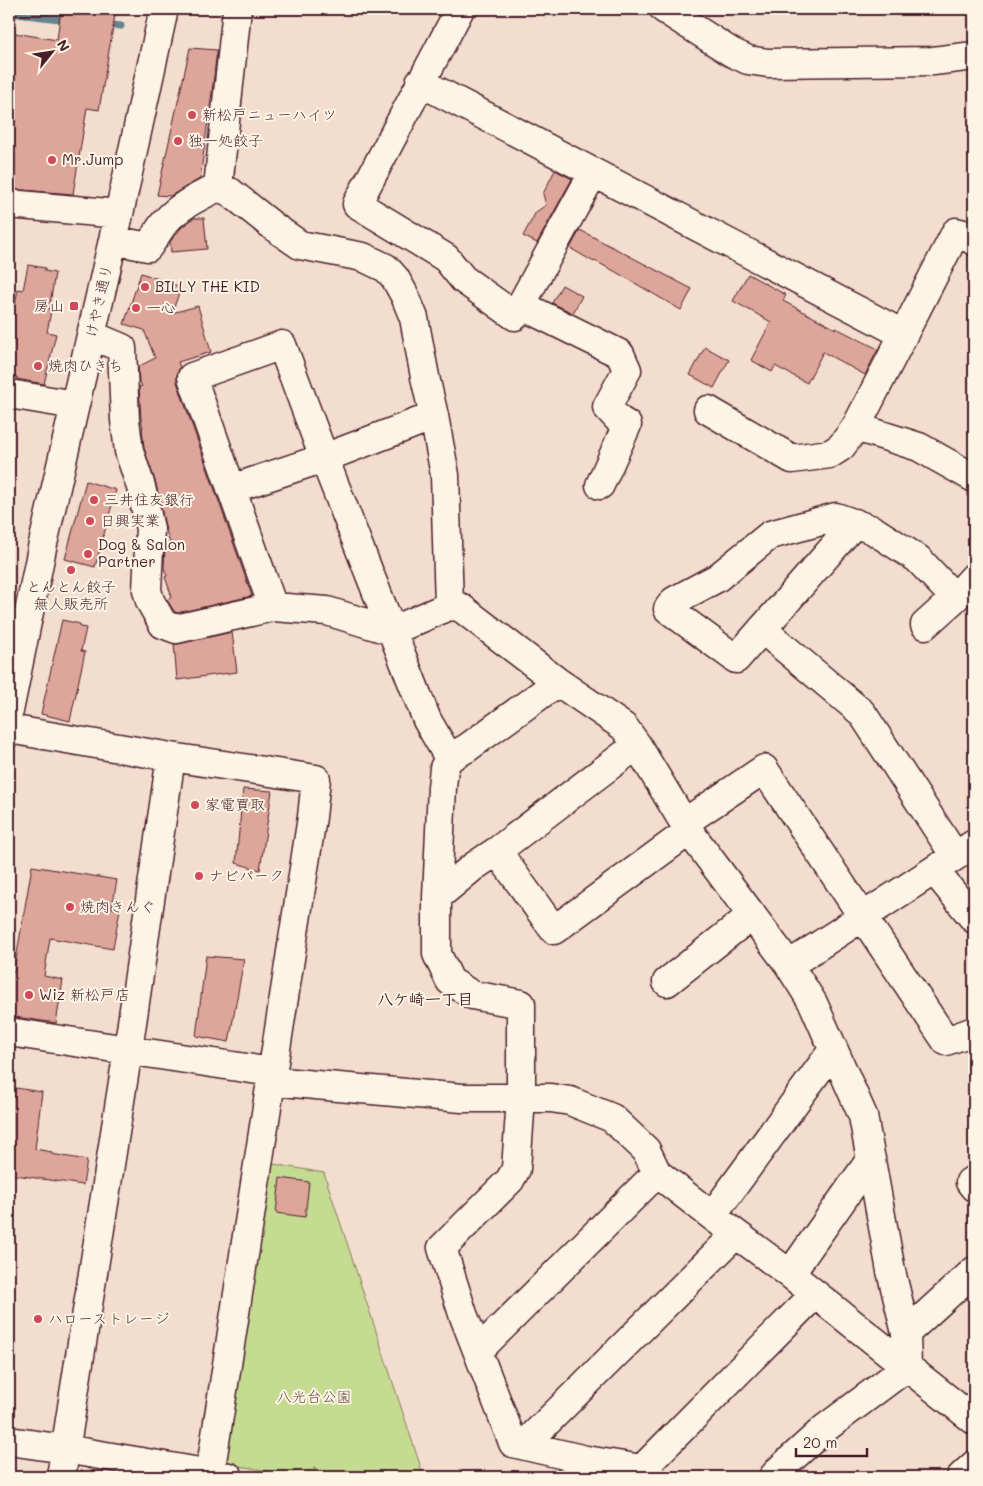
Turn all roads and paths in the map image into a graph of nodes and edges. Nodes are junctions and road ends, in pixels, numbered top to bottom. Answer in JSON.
{"nodes":[{"id":1,"x":164,"y":9,"type":"edge"},
{"id":2,"x":237,"y":9,"type":"edge"},
{"id":3,"x":460,"y":9,"type":"edge"},
{"id":4,"x":664,"y":9,"type":"edge"},
{"id":5,"x":974,"y":56,"type":"edge"},
{"id":6,"x":420,"y":82,"type":"junction"},
{"id":7,"x":593,"y":173,"type":"junction"},
{"id":8,"x":218,"y":187,"type":"junction"},
{"id":9,"x":9,"y":204,"type":"edge"},
{"id":10,"x":119,"y":214,"type":"junction"},
{"id":11,"x":113,"y":240,"type":"junction"},
{"id":12,"x":974,"y":241,"type":"edge"},
{"id":13,"x":521,"y":305,"type":"junction"},
{"id":14,"x":91,"y":334,"type":"junction"},
{"id":15,"x":903,"y":334,"type":"junction"},
{"id":16,"x":9,"y":394,"type":"edge"},
{"id":17,"x":75,"y":405,"type":"junction"},
{"id":18,"x":708,"y":410,"type":"dead end"},
{"id":19,"x":434,"y":416,"type":"junction"},
{"id":20,"x":856,"y":427,"type":"junction"},
{"id":21,"x":324,"y":458,"type":"junction"},
{"id":22,"x":974,"y":478,"type":"edge"},
{"id":23,"x":600,"y":485,"type":"dead end"},
{"id":24,"x":231,"y":489,"type":"junction"},
{"id":25,"x":855,"y":523,"type":"junction"},
{"id":26,"x":974,"y":577,"type":"edge"},
{"id":27,"x":955,"y":598,"type":"junction"},
{"id":28,"x":449,"y":606,"type":"junction"},
{"id":29,"x":273,"y":607,"type":"junction"},
{"id":30,"x":925,"y":625,"type":"dead end"},
{"id":31,"x":762,"y":629,"type":"junction"},
{"id":32,"x":392,"y":631,"type":"junction"},
{"id":33,"x":558,"y":682,"type":"junction"},
{"id":34,"x":9,"y":711,"type":"edge"},
{"id":35,"x":9,"y":729,"type":"edge"},
{"id":36,"x":637,"y":745,"type":"junction"},
{"id":37,"x":171,"y":757,"type":"junction"},
{"id":38,"x":449,"y":758,"type":"junction"},
{"id":39,"x":686,"y":827,"type":"junction"},
{"id":40,"x":497,"y":851,"type":"junction"},
{"id":41,"x":954,"y":857,"type":"edge"},
{"id":42,"x":437,"y":897,"type":"junction"},
{"id":43,"x":752,"y":915,"type":"junction"},
{"id":44,"x":862,"y":916,"type":"junction"},
{"id":45,"x":974,"y":919,"type":"edge"},
{"id":46,"x":788,"y":965,"type":"junction"},
{"id":47,"x":667,"y":982,"type":"dead end"},
{"id":48,"x":974,"y":1031,"type":"edge"},
{"id":49,"x":9,"y":1032,"type":"edge"},
{"id":50,"x":128,"y":1050,"type":"junction"},
{"id":51,"x":833,"y":1050,"type":"junction"},
{"id":52,"x":272,"y":1076,"type":"junction"},
{"id":53,"x":521,"y":1098,"type":"junction"},
{"id":54,"x":871,"y":1159,"type":"junction"},
{"id":55,"x":657,"y":1173,"type":"junction"},
{"id":56,"x":712,"y":1216,"type":"junction"},
{"id":57,"x":736,"y":1234,"type":"junction"},
{"id":58,"x":974,"y":1271,"type":"edge"},
{"id":59,"x":790,"y":1274,"type":"junction"},
{"id":60,"x":815,"y":1294,"type":"junction"},
{"id":61,"x":906,"y":1333,"type":"junction"},
{"id":62,"x":478,"y":1351,"type":"junction"},
{"id":63,"x":907,"y":1367,"type":"junction"},
{"id":64,"x":974,"y":1420,"type":"edge"},
{"id":65,"x":9,"y":1441,"type":"edge"},
{"id":66,"x":524,"y":1445,"type":"junction"},
{"id":67,"x":65,"y":1449,"type":"junction"},
{"id":68,"x":974,"y":1465,"type":"edge"},
{"id":69,"x":315,"y":1468,"type":"dead end"},
{"id":70,"x":647,"y":1473,"type":"edge"},
{"id":71,"x":220,"y":1476,"type":"edge"},
{"id":72,"x":61,"y":1477,"type":"edge"},
{"id":73,"x":314,"y":1477,"type":"edge"},
{"id":74,"x":773,"y":1477,"type":"edge"},
{"id":75,"x":961,"y":1477,"type":"edge"}],
"edges":[{"from":1,"to":10,"type":"street","name":"けやき通り"},
{"from":2,"to":8,"type":"street"},
{"from":3,"to":6,"type":"street"},
{"from":4,"to":5,"type":"street"},
{"from":6,"to":7,"type":"street"},
{"from":6,"to":13,"type":"street"},
{"from":7,"to":13,"type":"street"},
{"from":7,"to":15,"type":"street"},
{"from":8,"to":11,"type":"street"},
{"from":8,"to":19,"type":"street"},
{"from":9,"to":10,"type":"street"},
{"from":10,"to":11,"type":"street","name":"けやき通り"},
{"from":11,"to":14,"type":"street","name":"けやき通り"},
{"from":12,"to":15,"type":"street"},
{"from":13,"to":23,"type":"street"},
{"from":14,"to":17,"type":"street","name":"けやき通り"},
{"from":14,"to":29,"type":"street"},
{"from":15,"to":20,"type":"street"},
{"from":16,"to":17,"type":"street"},
{"from":17,"to":34,"type":"street","name":"けやき通り"},
{"from":18,"to":20,"type":"street"},
{"from":19,"to":21,"type":"street"},
{"from":19,"to":28,"type":"street"},
{"from":20,"to":22,"type":"street"},
{"from":21,"to":24,"type":"street"},
{"from":21,"to":24,"type":"street"},
{"from":21,"to":32,"type":"street"},
{"from":24,"to":29,"type":"street"},
{"from":25,"to":27,"type":"street"},
{"from":25,"to":31,"type":"street"},
{"from":25,"to":31,"type":"street"},
{"from":26,"to":27,"type":"street"},
{"from":27,"to":30,"type":"street"},
{"from":28,"to":32,"type":"street"},
{"from":28,"to":33,"type":"street"},
{"from":29,"to":32,"type":"street"},
{"from":31,"to":41,"type":"street"},
{"from":32,"to":38,"type":"street"},
{"from":33,"to":36,"type":"street"},
{"from":33,"to":38,"type":"street"},
{"from":35,"to":37,"type":"street"},
{"from":36,"to":39,"type":"street"},
{"from":36,"to":40,"type":"street"},
{"from":37,"to":50,"type":"street"},
{"from":37,"to":52,"type":"street"},
{"from":38,"to":42,"type":"street"},
{"from":39,"to":40,"type":"street"},
{"from":39,"to":43,"type":"street"},
{"from":39,"to":44,"type":"street"},
{"from":40,"to":42,"type":"street"},
{"from":41,"to":44,"type":"street"},
{"from":41,"to":45,"type":"street"},
{"from":42,"to":53,"type":"street"},
{"from":43,"to":46,"type":"street"},
{"from":43,"to":47,"type":"street"},
{"from":44,"to":46,"type":"street"},
{"from":44,"to":48,"type":"street"},
{"from":46,"to":51,"type":"street"},
{"from":49,"to":50,"type":"street"},
{"from":50,"to":52,"type":"street"},
{"from":50,"to":67,"type":"street"},
{"from":51,"to":54,"type":"street"},
{"from":51,"to":56,"type":"street"},
{"from":52,"to":53,"type":"street"},
{"from":52,"to":71,"type":"street"},
{"from":53,"to":55,"type":"street"},
{"from":53,"to":62,"type":"street"},
{"from":54,"to":59,"type":"street"},
{"from":54,"to":61,"type":"street"},
{"from":55,"to":56,"type":"street"},
{"from":55,"to":62,"type":"street"},
{"from":56,"to":57,"type":"street"},
{"from":57,"to":59,"type":"street"},
{"from":57,"to":66,"type":"street"},
{"from":58,"to":61,"type":"street"},
{"from":59,"to":60,"type":"street"},
{"from":60,"to":63,"type":"street"},
{"from":60,"to":70,"type":"street"},
{"from":61,"to":63,"type":"street"},
{"from":62,"to":66,"type":"street"},
{"from":63,"to":64,"type":"street"},
{"from":63,"to":74,"type":"street"},
{"from":65,"to":67,"type":"street"},
{"from":66,"to":70,"type":"street"},
{"from":67,"to":71,"type":"street"},
{"from":67,"to":72,"type":"street"},
{"from":68,"to":75,"type":"street"},
{"from":69,"to":73,"type":"path"}]}
